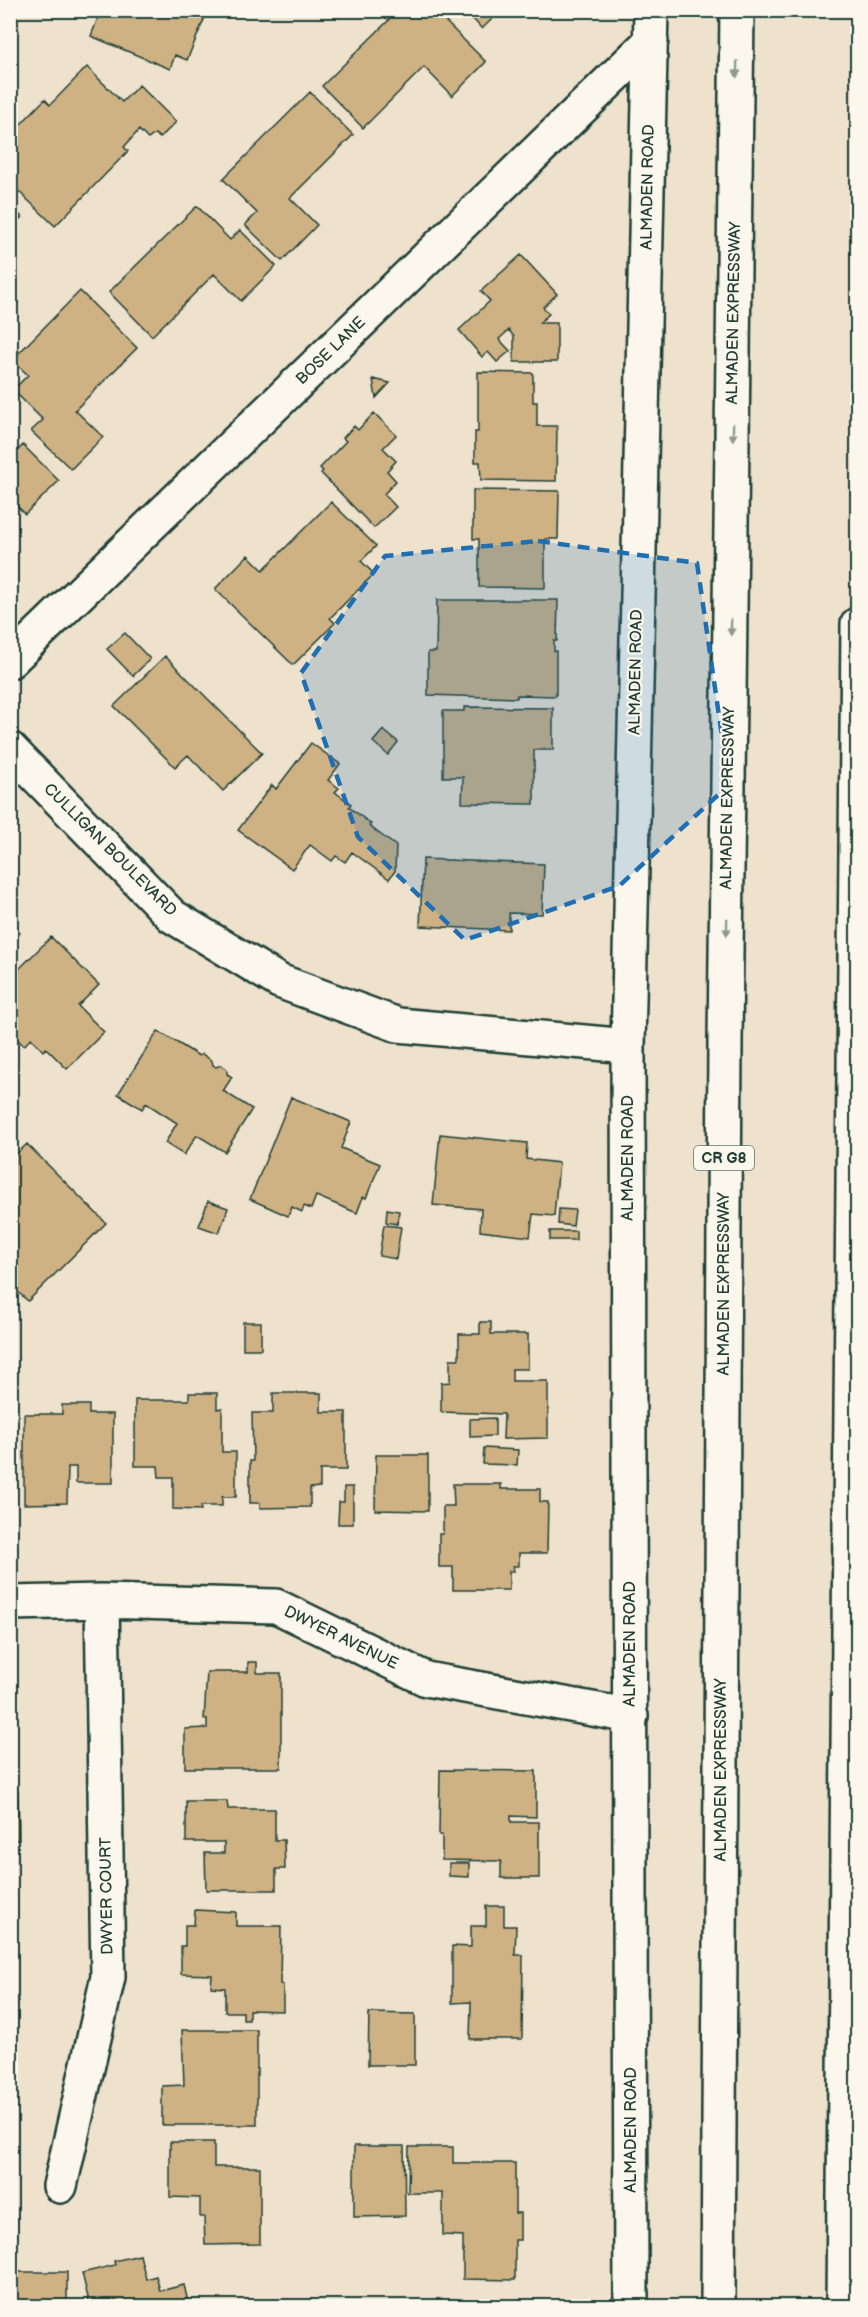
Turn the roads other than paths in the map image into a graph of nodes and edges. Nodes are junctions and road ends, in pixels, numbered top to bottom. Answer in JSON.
{"nodes":[{"id":1,"x":737,"y":10,"type":"edge"},
{"id":2,"x":651,"y":26,"type":"edge"},
{"id":3,"x":858,"y":624,"type":"edge"},
{"id":4,"x":10,"y":661,"type":"edge"},
{"id":5,"x":10,"y":749,"type":"edge"},
{"id":6,"x":628,"y":1046,"type":"junction"},
{"id":7,"x":102,"y":1601,"type":"junction"},
{"id":8,"x":10,"y":1603,"type":"edge"},
{"id":9,"x":631,"y":1716,"type":"junction"},
{"id":10,"x":60,"y":2186,"type":"dead end"},
{"id":11,"x":631,"y":2307,"type":"edge"},
{"id":12,"x":718,"y":2307,"type":"edge"},
{"id":13,"x":843,"y":2307,"type":"edge"}],
"edges":[{"from":1,"to":12,"type":"street","name":"ALMADEN EXPRESSWAY","number":"CR G8","one_way":true},
{"from":2,"to":4,"type":"street","name":"BOSE LANE"},
{"from":2,"to":6,"type":"street","name":"ALMADEN ROAD"},
{"from":3,"to":13,"type":"street"},
{"from":5,"to":6,"type":"street","name":"CULLIGAN BOULEVARD"},
{"from":6,"to":9,"type":"street","name":"ALMADEN ROAD"},
{"from":7,"to":8,"type":"street","name":"DWYER AVENUE"},
{"from":7,"to":9,"type":"street","name":"DWYER AVENUE"},
{"from":7,"to":10,"type":"street","name":"DWYER COURT"},
{"from":9,"to":11,"type":"street","name":"ALMADEN ROAD"}]}
